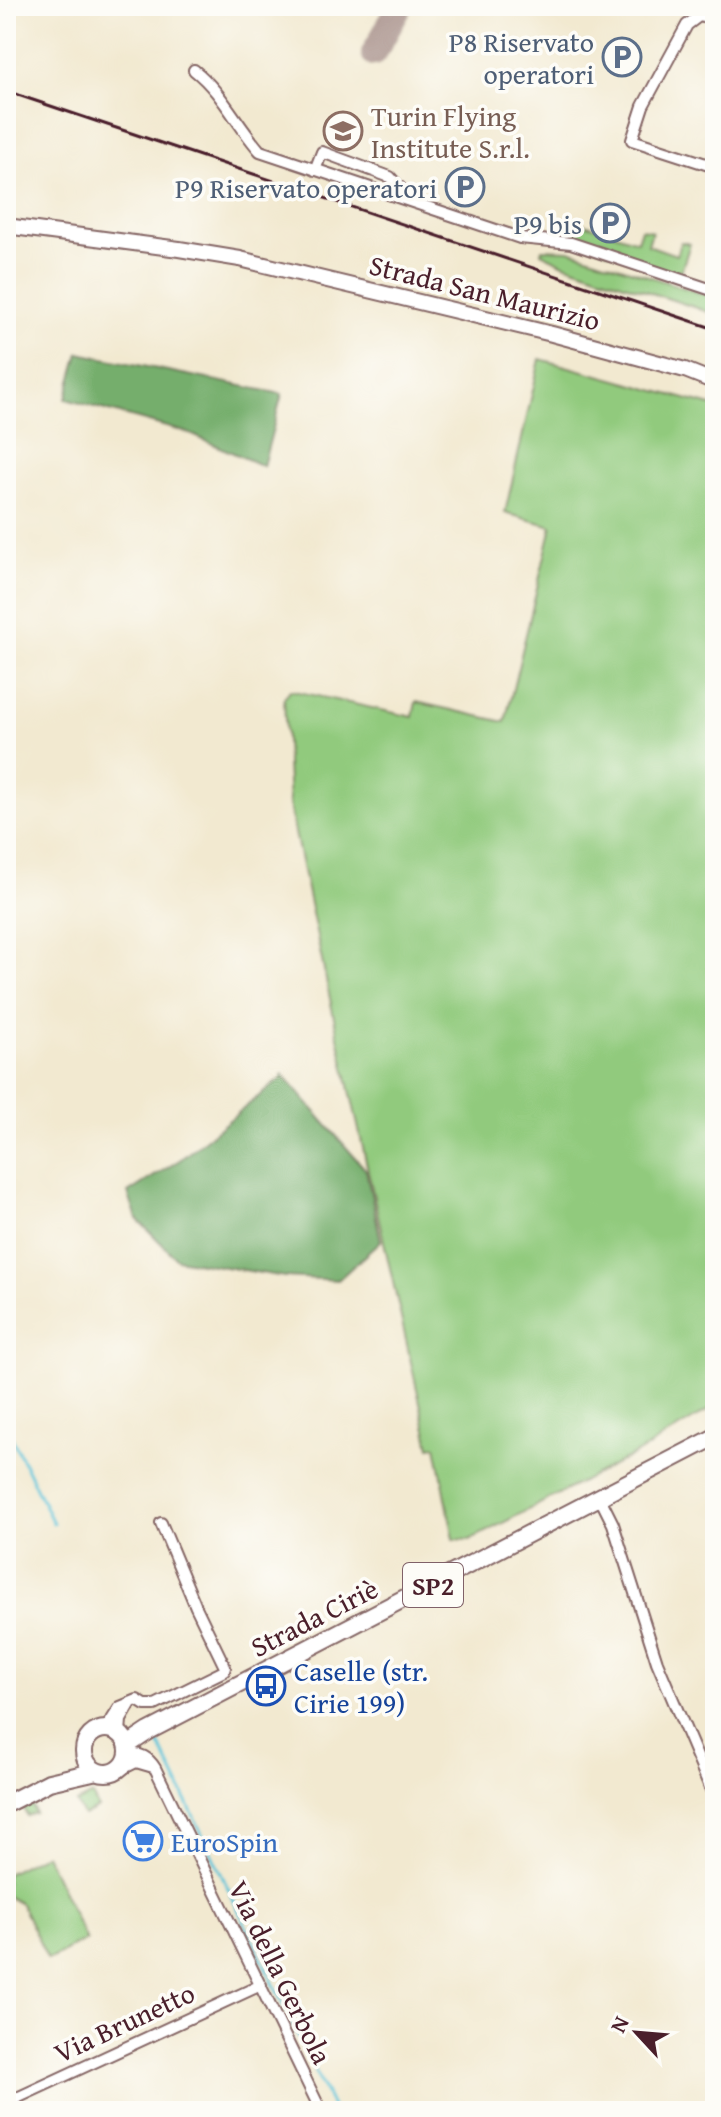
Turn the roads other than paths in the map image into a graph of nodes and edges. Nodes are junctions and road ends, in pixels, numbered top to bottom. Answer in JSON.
{"nodes":[{"id":1,"x":715,"y":20,"type":"edge"},
{"id":2,"x":194,"y":70,"type":"dead end"},
{"id":3,"x":715,"y":167,"type":"edge"},
{"id":4,"x":315,"y":170,"type":"junction"},
{"id":5,"x":414,"y":203,"type":"junction"},
{"id":6,"x":6,"y":226,"type":"edge"},
{"id":7,"x":715,"y":291,"type":"edge"},
{"id":8,"x":715,"y":382,"type":"edge"},
{"id":9,"x":715,"y":1437,"type":"edge"},
{"id":10,"x":600,"y":1498,"type":"junction"},
{"id":11,"x":161,"y":1523,"type":"dead end"},
{"id":12,"x":121,"y":1739,"type":"junction"},
{"id":13,"x":85,"y":1747,"type":"junction"},
{"id":14,"x":155,"y":1768,"type":"junction"},
{"id":15,"x":97,"y":1771,"type":"junction"},
{"id":16,"x":118,"y":1771,"type":"junction"},
{"id":17,"x":49,"y":1782,"type":"junction"},
{"id":18,"x":715,"y":1799,"type":"edge"},
{"id":19,"x":6,"y":1804,"type":"edge"},
{"id":20,"x":715,"y":1972,"type":"edge"},
{"id":21,"x":261,"y":1985,"type":"junction"},
{"id":22,"x":715,"y":1990,"type":"edge"},
{"id":23,"x":6,"y":2103,"type":"edge"},
{"id":24,"x":321,"y":2111,"type":"edge"}],
"edges":[{"from":1,"to":3,"type":"street"},
{"from":2,"to":4,"type":"street"},
{"from":4,"to":5,"type":"street"},
{"from":4,"to":5,"type":"street"},
{"from":5,"to":7,"type":"street"},
{"from":6,"to":8,"type":"main road","name":"Strada San Maurizio"},
{"from":9,"to":10,"type":"main road","name":"Strada Ciriè","number":"SP2"},
{"from":10,"to":12,"type":"main road","name":"Strada Ciriè","number":"SP2"},
{"from":10,"to":18,"type":"street"},
{"from":11,"to":12,"type":"street"},
{"from":12,"to":13,"type":"main road"},
{"from":12,"to":14,"type":"street"},
{"from":12,"to":16,"type":"main road"},
{"from":13,"to":15,"type":"main road"},
{"from":13,"to":17,"type":"main road"},
{"from":14,"to":16,"type":"street"},
{"from":14,"to":21,"type":"street","name":"Via della Gerbola"},
{"from":15,"to":16,"type":"main road"},
{"from":15,"to":17,"type":"main road"},
{"from":17,"to":19,"type":"main road"},
{"from":20,"to":22,"type":"street"},
{"from":21,"to":23,"type":"street","name":"Via Brunetto"},
{"from":21,"to":24,"type":"street","name":"Via della Gerbola"}]}
